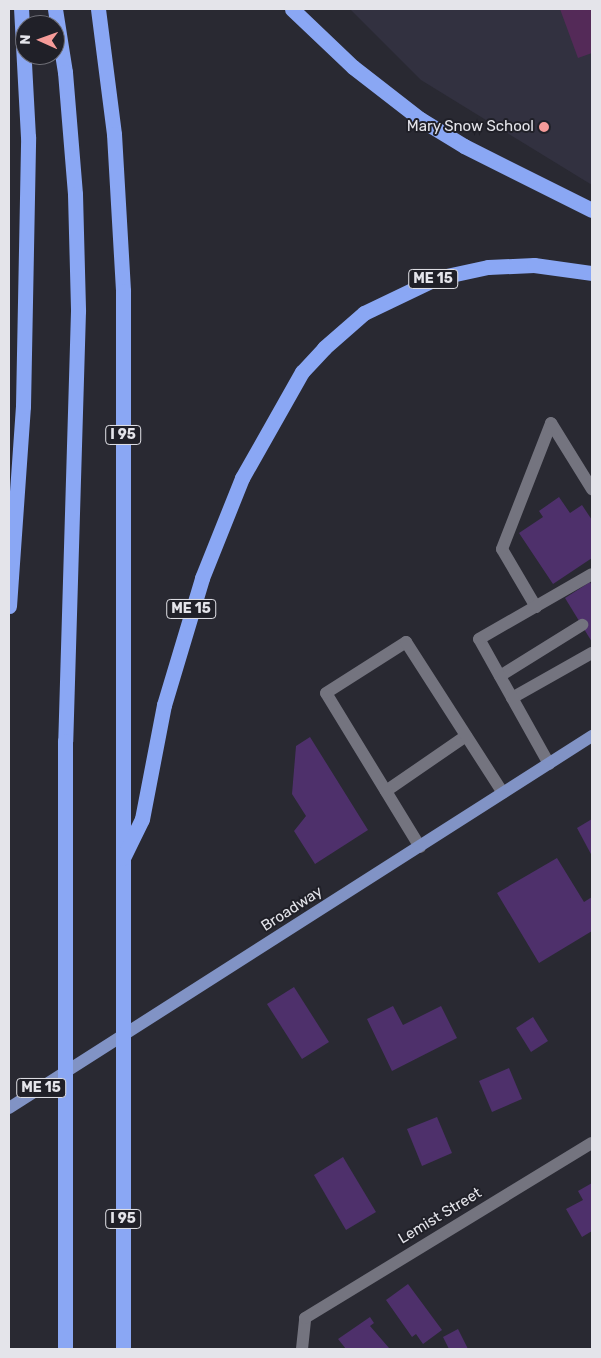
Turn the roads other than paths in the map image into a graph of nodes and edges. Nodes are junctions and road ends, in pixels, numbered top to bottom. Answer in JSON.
{"nodes":[{"id":1,"x":21,"y":9,"type":"edge"},
{"id":2,"x":55,"y":9,"type":"edge"},
{"id":3,"x":98,"y":9,"type":"edge"},
{"id":4,"x":292,"y":9,"type":"edge"},
{"id":5,"x":592,"y":210,"type":"edge"},
{"id":6,"x":592,"y":273,"type":"edge"},
{"id":7,"x":592,"y":489,"type":"edge"},
{"id":8,"x":592,"y":574,"type":"edge"},
{"id":9,"x":9,"y":606,"type":"edge"},
{"id":10,"x":536,"y":607,"type":"junction"},
{"id":11,"x":582,"y":625,"type":"dead end"},
{"id":12,"x":592,"y":653,"type":"edge"},
{"id":13,"x":500,"y":676,"type":"junction"},
{"id":14,"x":512,"y":698,"type":"junction"},
{"id":15,"x":466,"y":736,"type":"junction"},
{"id":16,"x":592,"y":736,"type":"edge"},
{"id":17,"x":549,"y":764,"type":"junction"},
{"id":18,"x":386,"y":791,"type":"junction"},
{"id":19,"x":503,"y":793,"type":"junction"},
{"id":20,"x":420,"y":846,"type":"junction"},
{"id":21,"x":121,"y":862,"type":"junction"},
{"id":22,"x":9,"y":1108,"type":"edge"},
{"id":23,"x":592,"y":1143,"type":"edge"},
{"id":24,"x":65,"y":1349,"type":"edge"},
{"id":25,"x":123,"y":1349,"type":"edge"},
{"id":26,"x":302,"y":1349,"type":"edge"}],
"edges":[{"from":1,"to":9,"type":"highway"},
{"from":2,"to":24,"type":"highway"},
{"from":3,"to":21,"type":"highway","number":"I 95"},
{"from":4,"to":5,"type":"highway"},
{"from":6,"to":21,"type":"highway","number":"ME 15"},
{"from":7,"to":10,"type":"street"},
{"from":8,"to":10,"type":"street"},
{"from":10,"to":13,"type":"street"},
{"from":11,"to":13,"type":"street"},
{"from":12,"to":14,"type":"street"},
{"from":13,"to":14,"type":"street"},
{"from":14,"to":17,"type":"street"},
{"from":15,"to":18,"type":"street"},
{"from":15,"to":18,"type":"street"},
{"from":15,"to":19,"type":"street"},
{"from":16,"to":17,"type":"main road","name":"Broadway","number":"ME 15"},
{"from":17,"to":19,"type":"main road","name":"Broadway","number":"ME 15"},
{"from":18,"to":20,"type":"street"},
{"from":19,"to":20,"type":"main road","name":"Broadway","number":"ME 15"},
{"from":20,"to":22,"type":"main road","name":"Broadway","number":"ME 15"},
{"from":21,"to":25,"type":"highway","number":"I 95"},
{"from":23,"to":26,"type":"street","name":"Lemist Street"}]}
